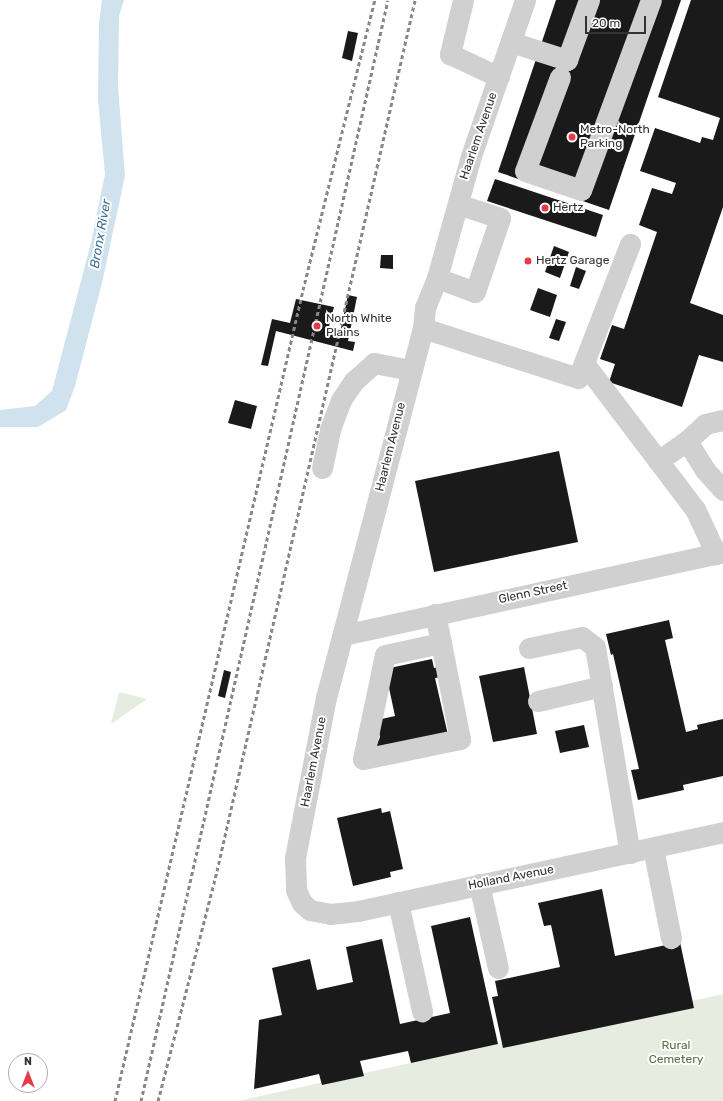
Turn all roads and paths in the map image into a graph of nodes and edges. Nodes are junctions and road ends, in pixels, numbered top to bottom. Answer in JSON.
{"nodes":[{"id":1,"x":463,"y":0,"type":"edge"},
{"id":2,"x":525,"y":0,"type":"edge"},
{"id":3,"x":589,"y":0,"type":"edge"},
{"id":4,"x":651,"y":0,"type":"edge"},
{"id":5,"x":511,"y":42,"type":"junction"},
{"id":6,"x":500,"y":77,"type":"junction"},
{"id":7,"x":560,"y":77,"type":"dead end"},
{"id":8,"x":458,"y":204,"type":"junction"},
{"id":9,"x":630,"y":244,"type":"dead end"},
{"id":10,"x":437,"y":278,"type":"junction"},
{"id":11,"x":422,"y":328,"type":"junction"},
{"id":12,"x":584,"y":363,"type":"junction"},
{"id":13,"x":411,"y":370,"type":"junction"},
{"id":14,"x":723,"y":420,"type":"edge"},
{"id":15,"x":687,"y":441,"type":"junction"},
{"id":16,"x":658,"y":461,"type":"junction"},
{"id":17,"x":322,"y":468,"type":"dead end"},
{"id":18,"x":723,"y":490,"type":"edge"},
{"id":19,"x":719,"y":553,"type":"edge"},
{"id":20,"x":435,"y":614,"type":"junction"},
{"id":21,"x":342,"y":635,"type":"junction"},
{"id":22,"x":441,"y":643,"type":"junction"},
{"id":23,"x":529,"y":648,"type":"dead end"},
{"id":24,"x":602,"y":686,"type":"junction"},
{"id":25,"x":538,"y":701,"type":"dead end"},
{"id":26,"x":723,"y":832,"type":"edge"},
{"id":27,"x":653,"y":848,"type":"junction"},
{"id":28,"x":630,"y":853,"type":"junction"},
{"id":29,"x":479,"y":884,"type":"junction"},
{"id":30,"x":302,"y":902,"type":"joint"},
{"id":31,"x":398,"y":902,"type":"junction"},
{"id":32,"x":671,"y":938,"type":"dead end"},
{"id":33,"x":498,"y":968,"type":"dead end"},
{"id":34,"x":422,"y":1011,"type":"dead end"}],
"edges":[{"from":1,"to":6,"type":"street"},
{"from":2,"to":5,"type":"street","name":"Haarlem Avenue"},
{"from":3,"to":5,"type":"street"},
{"from":4,"to":7,"type":"street"},
{"from":5,"to":6,"type":"street","name":"Haarlem Avenue"},
{"from":6,"to":8,"type":"street","name":"Haarlem Avenue"},
{"from":8,"to":10,"type":"street","name":"Haarlem Avenue"},
{"from":8,"to":10,"type":"street"},
{"from":9,"to":12,"type":"street"},
{"from":10,"to":11,"type":"street","name":"Haarlem Avenue"},
{"from":11,"to":12,"type":"street"},
{"from":11,"to":13,"type":"street","name":"Haarlem Avenue"},
{"from":12,"to":16,"type":"street"},
{"from":13,"to":17,"type":"street"},
{"from":13,"to":21,"type":"street","name":"Haarlem Avenue"},
{"from":14,"to":15,"type":"street"},
{"from":15,"to":16,"type":"street"},
{"from":15,"to":18,"type":"street"},
{"from":16,"to":19,"type":"street"},
{"from":19,"to":20,"type":"street","name":"Glenn Street"},
{"from":20,"to":21,"type":"street","name":"Glenn Street"},
{"from":20,"to":22,"type":"street"},
{"from":21,"to":30,"type":"street","name":"Haarlem Avenue"},
{"from":22,"to":22,"type":"street"},
{"from":23,"to":24,"type":"street"},
{"from":24,"to":25,"type":"street"},
{"from":24,"to":28,"type":"street"},
{"from":26,"to":27,"type":"street","name":"Holland Avenue"},
{"from":27,"to":28,"type":"street","name":"Holland Avenue"},
{"from":27,"to":32,"type":"street"},
{"from":28,"to":29,"type":"street","name":"Holland Avenue"},
{"from":29,"to":31,"type":"street","name":"Holland Avenue"},
{"from":29,"to":33,"type":"street"},
{"from":30,"to":31,"type":"street","name":"Holland Avenue"},
{"from":31,"to":34,"type":"street"}]}
